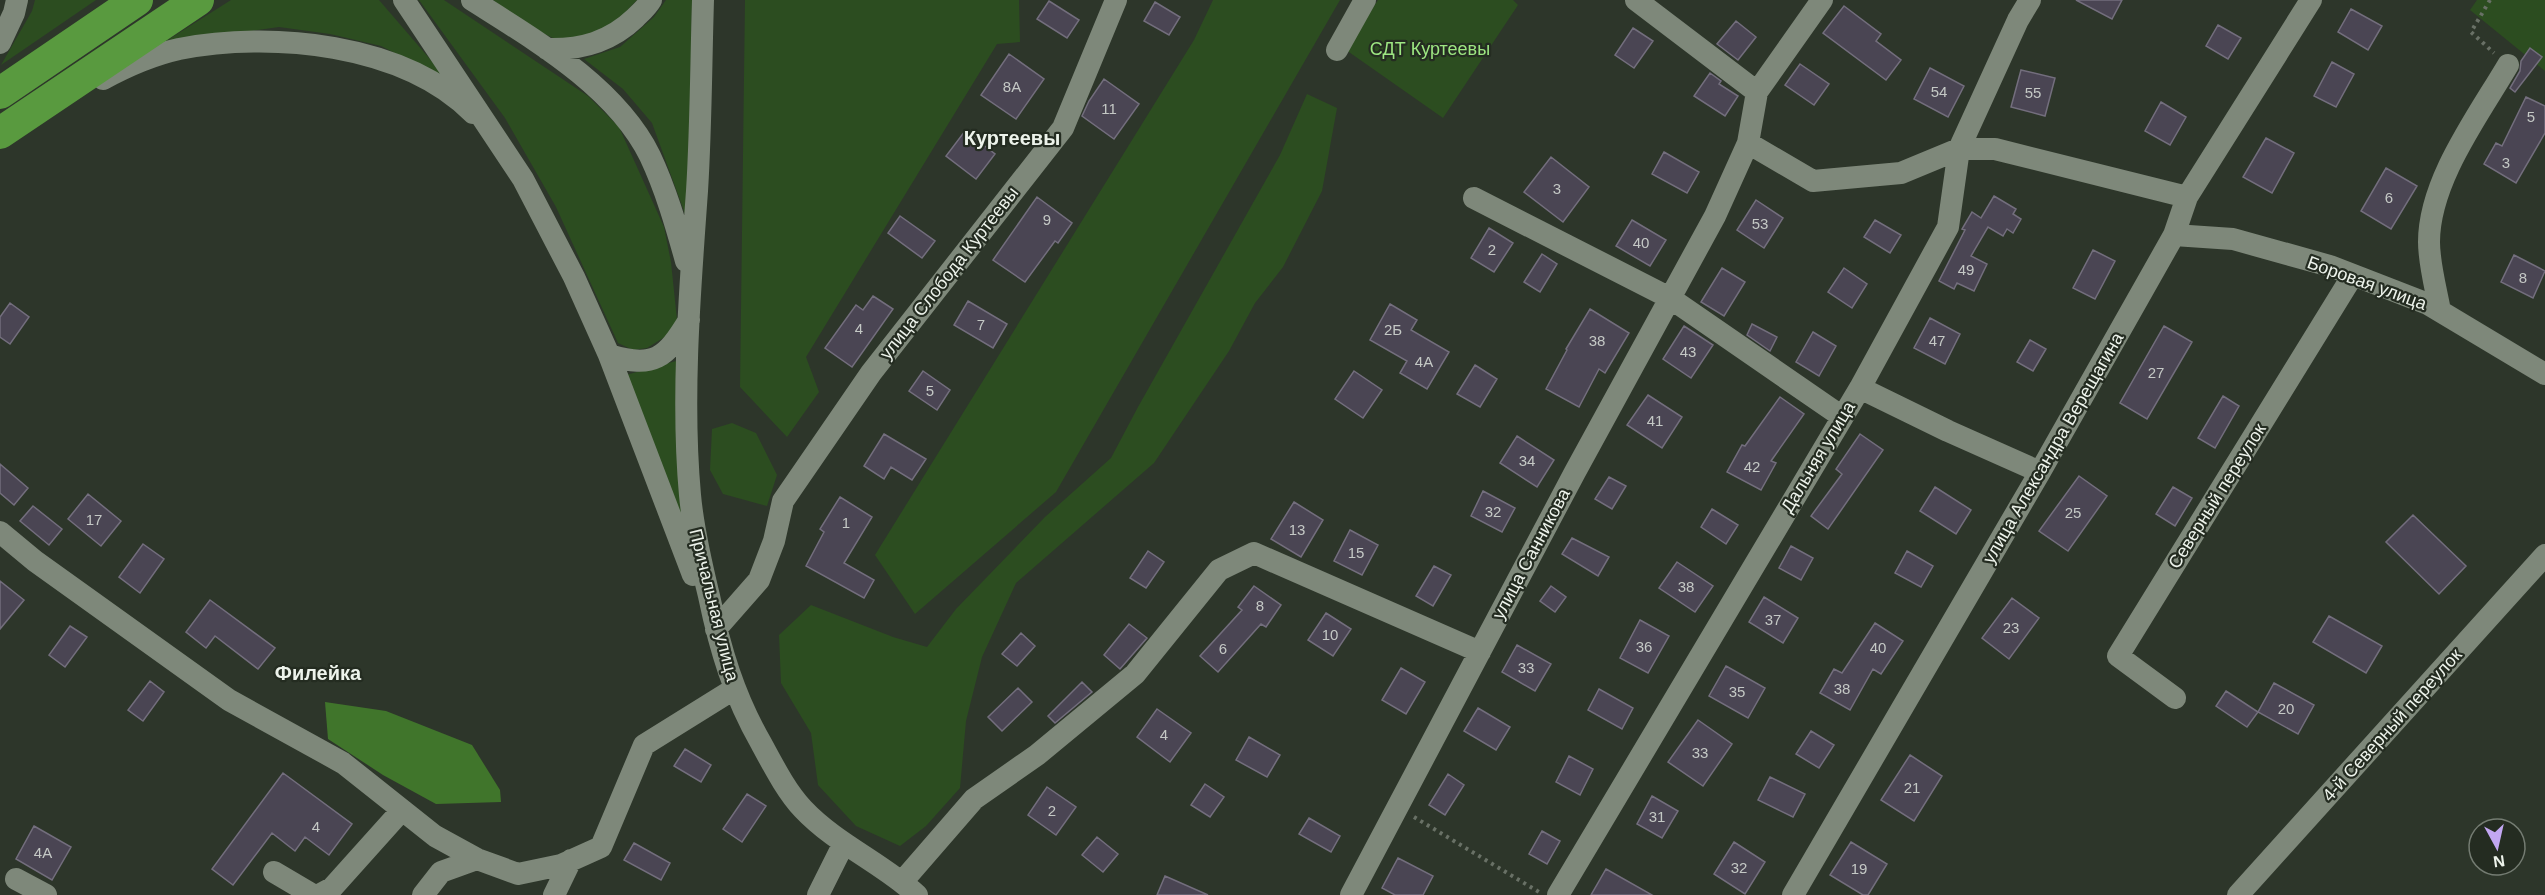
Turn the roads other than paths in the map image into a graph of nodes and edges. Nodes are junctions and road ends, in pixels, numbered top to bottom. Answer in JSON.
{"nodes":[{"id":1,"x":17,"y":0,"type":"edge"},
{"id":2,"x":137,"y":0,"type":"edge"},
{"id":3,"x":198,"y":0,"type":"edge"},
{"id":4,"x":404,"y":0,"type":"edge"},
{"id":5,"x":472,"y":0,"type":"edge"},
{"id":6,"x":651,"y":0,"type":"edge"},
{"id":7,"x":703,"y":0,"type":"edge"},
{"id":8,"x":1116,"y":0,"type":"edge"},
{"id":9,"x":1365,"y":0,"type":"edge"},
{"id":10,"x":1636,"y":0,"type":"edge"},
{"id":11,"x":1822,"y":0,"type":"edge"},
{"id":12,"x":2030,"y":0,"type":"edge"},
{"id":13,"x":2311,"y":0,"type":"edge"},
{"id":14,"x":0,"y":44,"type":"edge"},
{"id":15,"x":547,"y":49,"type":"junction"},
{"id":16,"x":1337,"y":50,"type":"dead end"},
{"id":17,"x":2508,"y":65,"type":"road end"},
{"id":18,"x":1757,"y":92,"type":"junction"},
{"id":19,"x":0,"y":93,"type":"edge"},
{"id":20,"x":3,"y":131,"type":"edge"},
{"id":21,"x":496,"y":136,"type":"junction"},
{"id":22,"x":1748,"y":143,"type":"junction"},
{"id":23,"x":1959,"y":149,"type":"junction"},
{"id":24,"x":2187,"y":197,"type":"junction"},
{"id":25,"x":1474,"y":198,"type":"dead end"},
{"id":26,"x":2174,"y":235,"type":"junction"},
{"id":27,"x":2353,"y":275,"type":"junction"},
{"id":28,"x":690,"y":276,"type":"junction"},
{"id":29,"x":1670,"y":298,"type":"junction"},
{"id":30,"x":2440,"y":311,"type":"junction"},
{"id":31,"x":689,"y":319,"type":"junction"},
{"id":32,"x":609,"y":355,"type":"junction"},
{"id":33,"x":2545,"y":374,"type":"edge"},
{"id":34,"x":1860,"y":388,"type":"junction"},
{"id":35,"x":1841,"y":416,"type":"junction"},
{"id":36,"x":2040,"y":472,"type":"junction"},
{"id":37,"x":0,"y":532,"type":"edge"},
{"id":38,"x":2545,"y":555,"type":"edge"},
{"id":39,"x":716,"y":629,"type":"junction"},
{"id":40,"x":1480,"y":652,"type":"junction"},
{"id":41,"x":734,"y":689,"type":"junction"},
{"id":42,"x":2175,"y":698,"type":"dead end"},
{"id":43,"x":402,"y":810,"type":"junction"},
{"id":44,"x":844,"y":843,"type":"junction"},
{"id":45,"x":477,"y":859,"type":"junction"},
{"id":46,"x":571,"y":860,"type":"junction"},
{"id":47,"x":274,"y":872,"type":"dead end"},
{"id":48,"x":16,"y":879,"type":"dead end"},
{"id":49,"x":909,"y":888,"type":"edge"},
{"id":50,"x":46,"y":895,"type":"edge"},
{"id":51,"x":313,"y":895,"type":"edge"},
{"id":52,"x":319,"y":895,"type":"edge"},
{"id":53,"x":423,"y":895,"type":"edge"},
{"id":54,"x":554,"y":895,"type":"edge"},
{"id":55,"x":818,"y":895,"type":"edge"},
{"id":56,"x":1351,"y":895,"type":"edge"},
{"id":57,"x":1558,"y":895,"type":"edge"},
{"id":58,"x":1793,"y":895,"type":"edge"},
{"id":59,"x":2238,"y":895,"type":"edge"}],
"edges":[{"from":1,"to":14,"type":"street"},
{"from":2,"to":19,"type":"highway"},
{"from":3,"to":20,"type":"highway"},
{"from":4,"to":21,"type":"street"},
{"from":5,"to":15,"type":"street"},
{"from":6,"to":15,"type":"street"},
{"from":7,"to":28,"type":"street"},
{"from":8,"to":39,"type":"street","name":"улица Слобода Куртеевы"},
{"from":9,"to":16,"type":"street"},
{"from":10,"to":18,"type":"street"},
{"from":11,"to":18,"type":"street"},
{"from":12,"to":23,"type":"street","name":"Дальняя улица"},
{"from":13,"to":24,"type":"street","name":"улица Александра Верещагина"},
{"from":15,"to":28,"type":"street"},
{"from":17,"to":30,"type":"street"},
{"from":18,"to":22,"type":"street","name":"улица Санникова"},
{"from":20,"to":21,"type":"street"},
{"from":21,"to":32,"type":"street"},
{"from":22,"to":23,"type":"street"},
{"from":22,"to":29,"type":"street","name":"улица Санникова"},
{"from":23,"to":24,"type":"street"},
{"from":23,"to":34,"type":"street","name":"Дальняя улица"},
{"from":24,"to":26,"type":"street","name":"улица Александра Верещагина"},
{"from":25,"to":29,"type":"street"},
{"from":26,"to":27,"type":"street","name":"Боровая улица"},
{"from":26,"to":36,"type":"street","name":"улица Александра Верещагина"},
{"from":27,"to":30,"type":"street","name":"Боровая улица"},
{"from":27,"to":42,"type":"street","name":"Северный переулок"},
{"from":28,"to":31,"type":"street","name":"Причальная улица"},
{"from":29,"to":35,"type":"street"},
{"from":29,"to":40,"type":"street","name":"улица Санникова"},
{"from":30,"to":33,"type":"street","name":"Боровая улица"},
{"from":31,"to":32,"type":"street"},
{"from":31,"to":39,"type":"street","name":"Причальная улица"},
{"from":32,"to":39,"type":"street"},
{"from":34,"to":35,"type":"street","name":"Дальняя улица"},
{"from":34,"to":36,"type":"street"},
{"from":35,"to":57,"type":"street","name":"Дальняя улица"},
{"from":36,"to":58,"type":"street","name":"улица Александра Верещагина"},
{"from":37,"to":43,"type":"street"},
{"from":38,"to":59,"type":"street","name":"4-й Северный переулок"},
{"from":39,"to":41,"type":"street","name":"Причальная улица"},
{"from":40,"to":49,"type":"street"},
{"from":40,"to":56,"type":"street","name":"улица Санникова"},
{"from":41,"to":44,"type":"street","name":"Причальная улица"},
{"from":41,"to":46,"type":"street"},
{"from":43,"to":45,"type":"street"},
{"from":43,"to":52,"type":"street"},
{"from":44,"to":49,"type":"street","name":"Причальная улица"},
{"from":44,"to":55,"type":"street"},
{"from":45,"to":46,"type":"street"},
{"from":45,"to":53,"type":"street"},
{"from":46,"to":54,"type":"street"},
{"from":47,"to":51,"type":"street"},
{"from":48,"to":50,"type":"street"}]}
